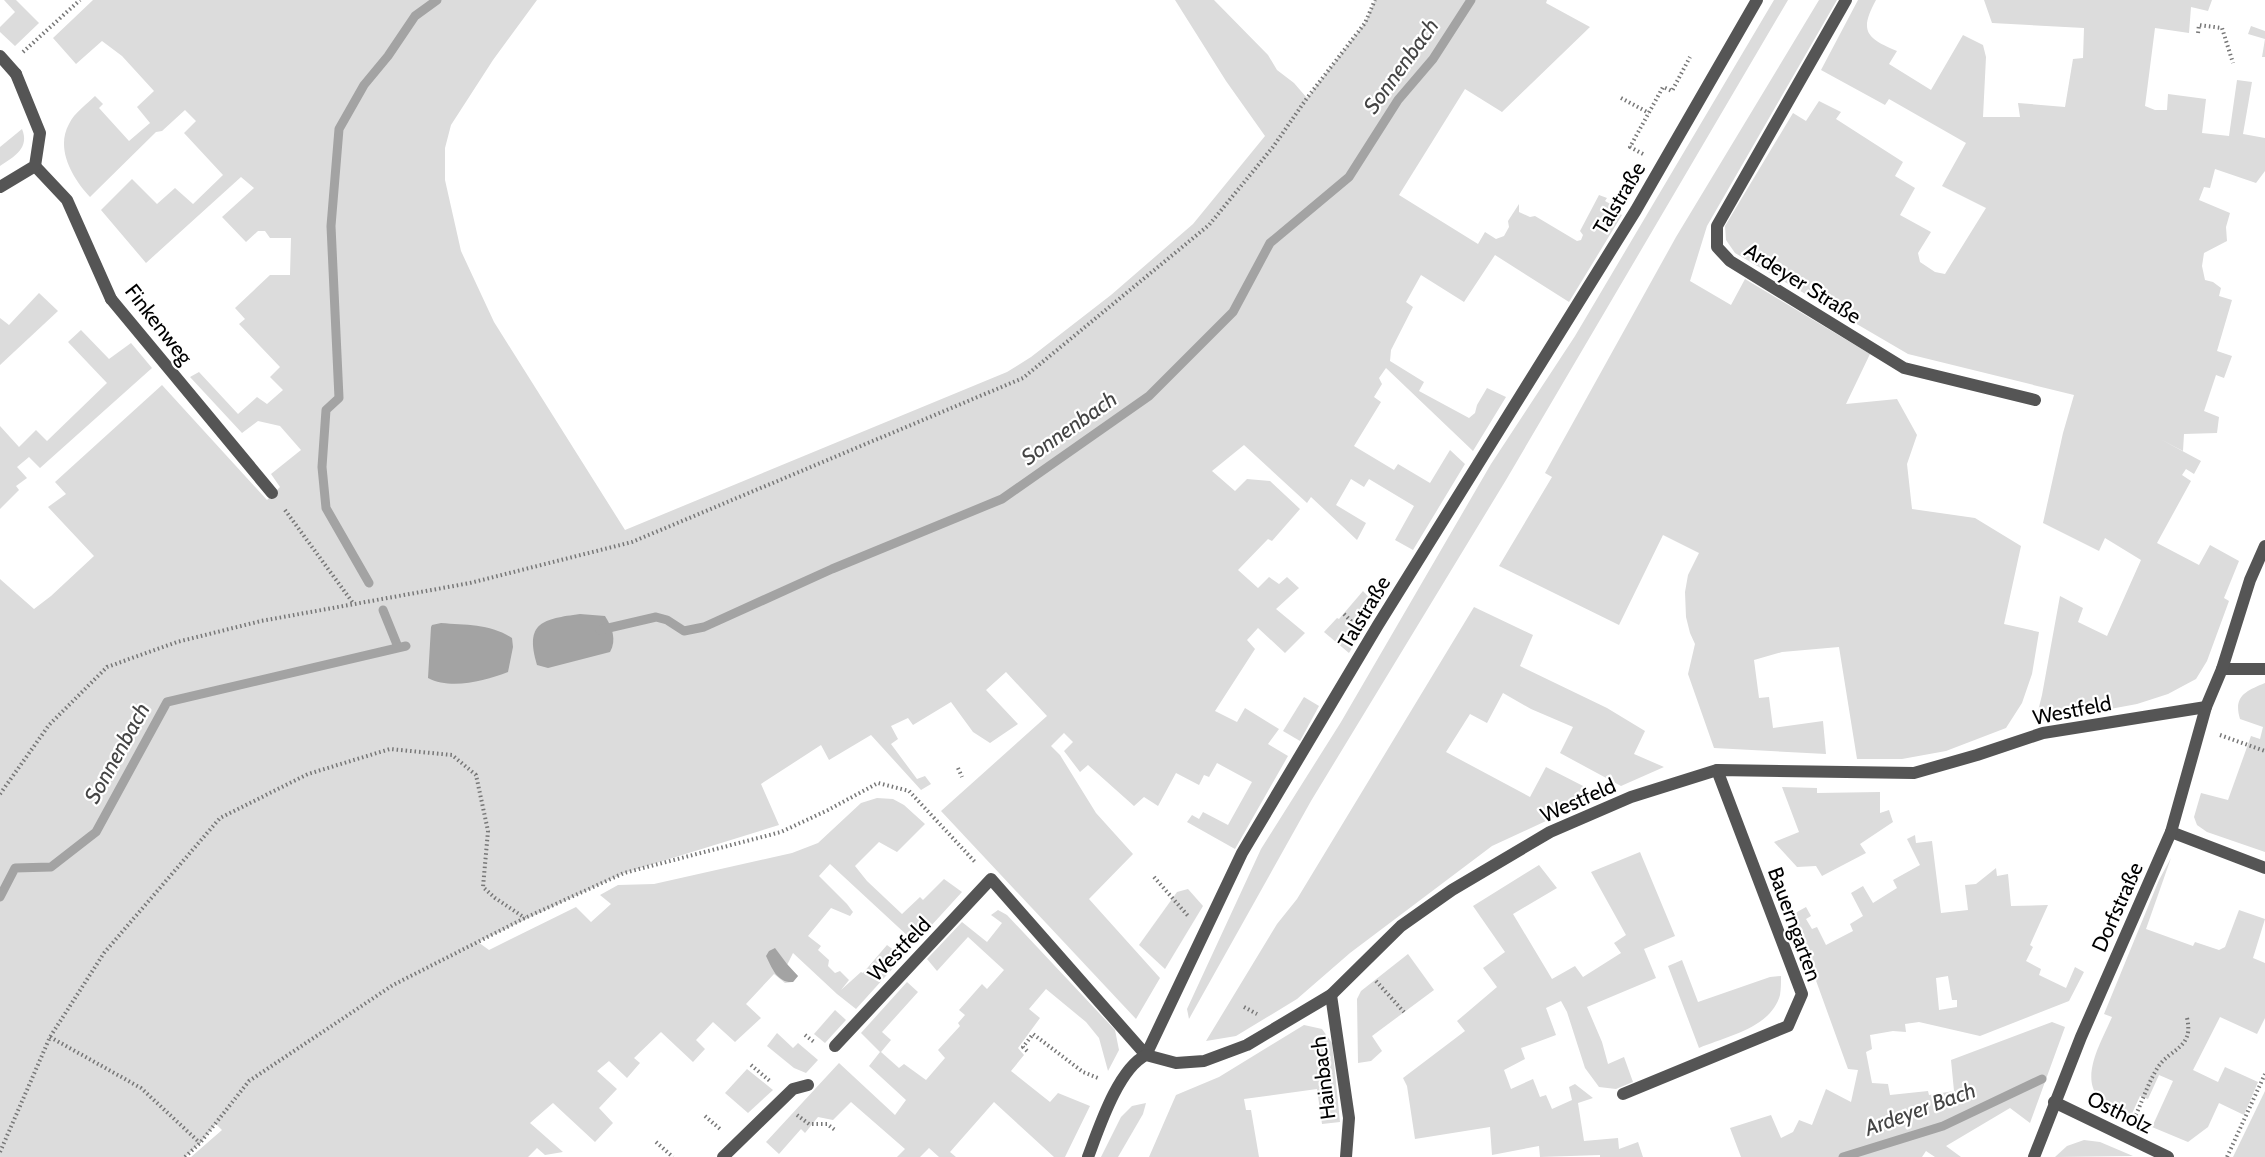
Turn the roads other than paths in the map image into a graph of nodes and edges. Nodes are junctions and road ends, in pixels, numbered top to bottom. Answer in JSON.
{"nodes":[{"id":1,"x":1757,"y":0,"type":"edge"},
{"id":2,"x":1846,"y":0,"type":"edge"},
{"id":3,"x":0,"y":56,"type":"edge"},
{"id":4,"x":35,"y":166,"type":"junction"},
{"id":5,"x":0,"y":187,"type":"edge"},
{"id":6,"x":2035,"y":400,"type":"dead end"},
{"id":7,"x":272,"y":493,"type":"road end"},
{"id":8,"x":2265,"y":546,"type":"edge"},
{"id":9,"x":2222,"y":669,"type":"junction"},
{"id":10,"x":2265,"y":669,"type":"edge"},
{"id":11,"x":2206,"y":707,"type":"junction"},
{"id":12,"x":1718,"y":770,"type":"junction"},
{"id":13,"x":2171,"y":832,"type":"junction"},
{"id":14,"x":2265,"y":868,"type":"edge"},
{"id":15,"x":1331,"y":994,"type":"junction"},
{"id":16,"x":835,"y":1046,"type":"dead end"},
{"id":17,"x":1146,"y":1055,"type":"junction"},
{"id":18,"x":808,"y":1085,"type":"dead end"},
{"id":19,"x":1623,"y":1094,"type":"dead end"},
{"id":20,"x":2054,"y":1102,"type":"junction"},
{"id":21,"x":723,"y":1157,"type":"edge"},
{"id":22,"x":1088,"y":1157,"type":"edge"},
{"id":23,"x":1346,"y":1157,"type":"edge"},
{"id":24,"x":2034,"y":1157,"type":"edge"},
{"id":25,"x":2168,"y":1157,"type":"edge"}],
"edges":[{"from":1,"to":17,"type":"street","name":"Talstraße"},
{"from":2,"to":6,"type":"street","name":"Ardeyer Straße"},
{"from":3,"to":4,"type":"street"},
{"from":4,"to":5,"type":"street"},
{"from":4,"to":7,"type":"street","name":"Finkenweg"},
{"from":8,"to":9,"type":"street","name":"Dorfstraße"},
{"from":9,"to":10,"type":"street"},
{"from":9,"to":11,"type":"street","name":"Dorfstraße"},
{"from":11,"to":12,"type":"street","name":"Westfeld"},
{"from":11,"to":13,"type":"street","name":"Dorfstraße"},
{"from":12,"to":15,"type":"street","name":"Westfeld"},
{"from":12,"to":19,"type":"street","name":"Bauerngarten"},
{"from":13,"to":14,"type":"street"},
{"from":13,"to":20,"type":"street","name":"Dorfstraße"},
{"from":15,"to":17,"type":"street","name":"Westfeld"},
{"from":15,"to":23,"type":"street","name":"Hainbach"},
{"from":16,"to":17,"type":"street","name":"Westfeld"},
{"from":17,"to":22,"type":"street"},
{"from":18,"to":21,"type":"street"},
{"from":20,"to":24,"type":"street","name":"Dorfstraße"},
{"from":20,"to":25,"type":"street","name":"Ostholz"}]}
